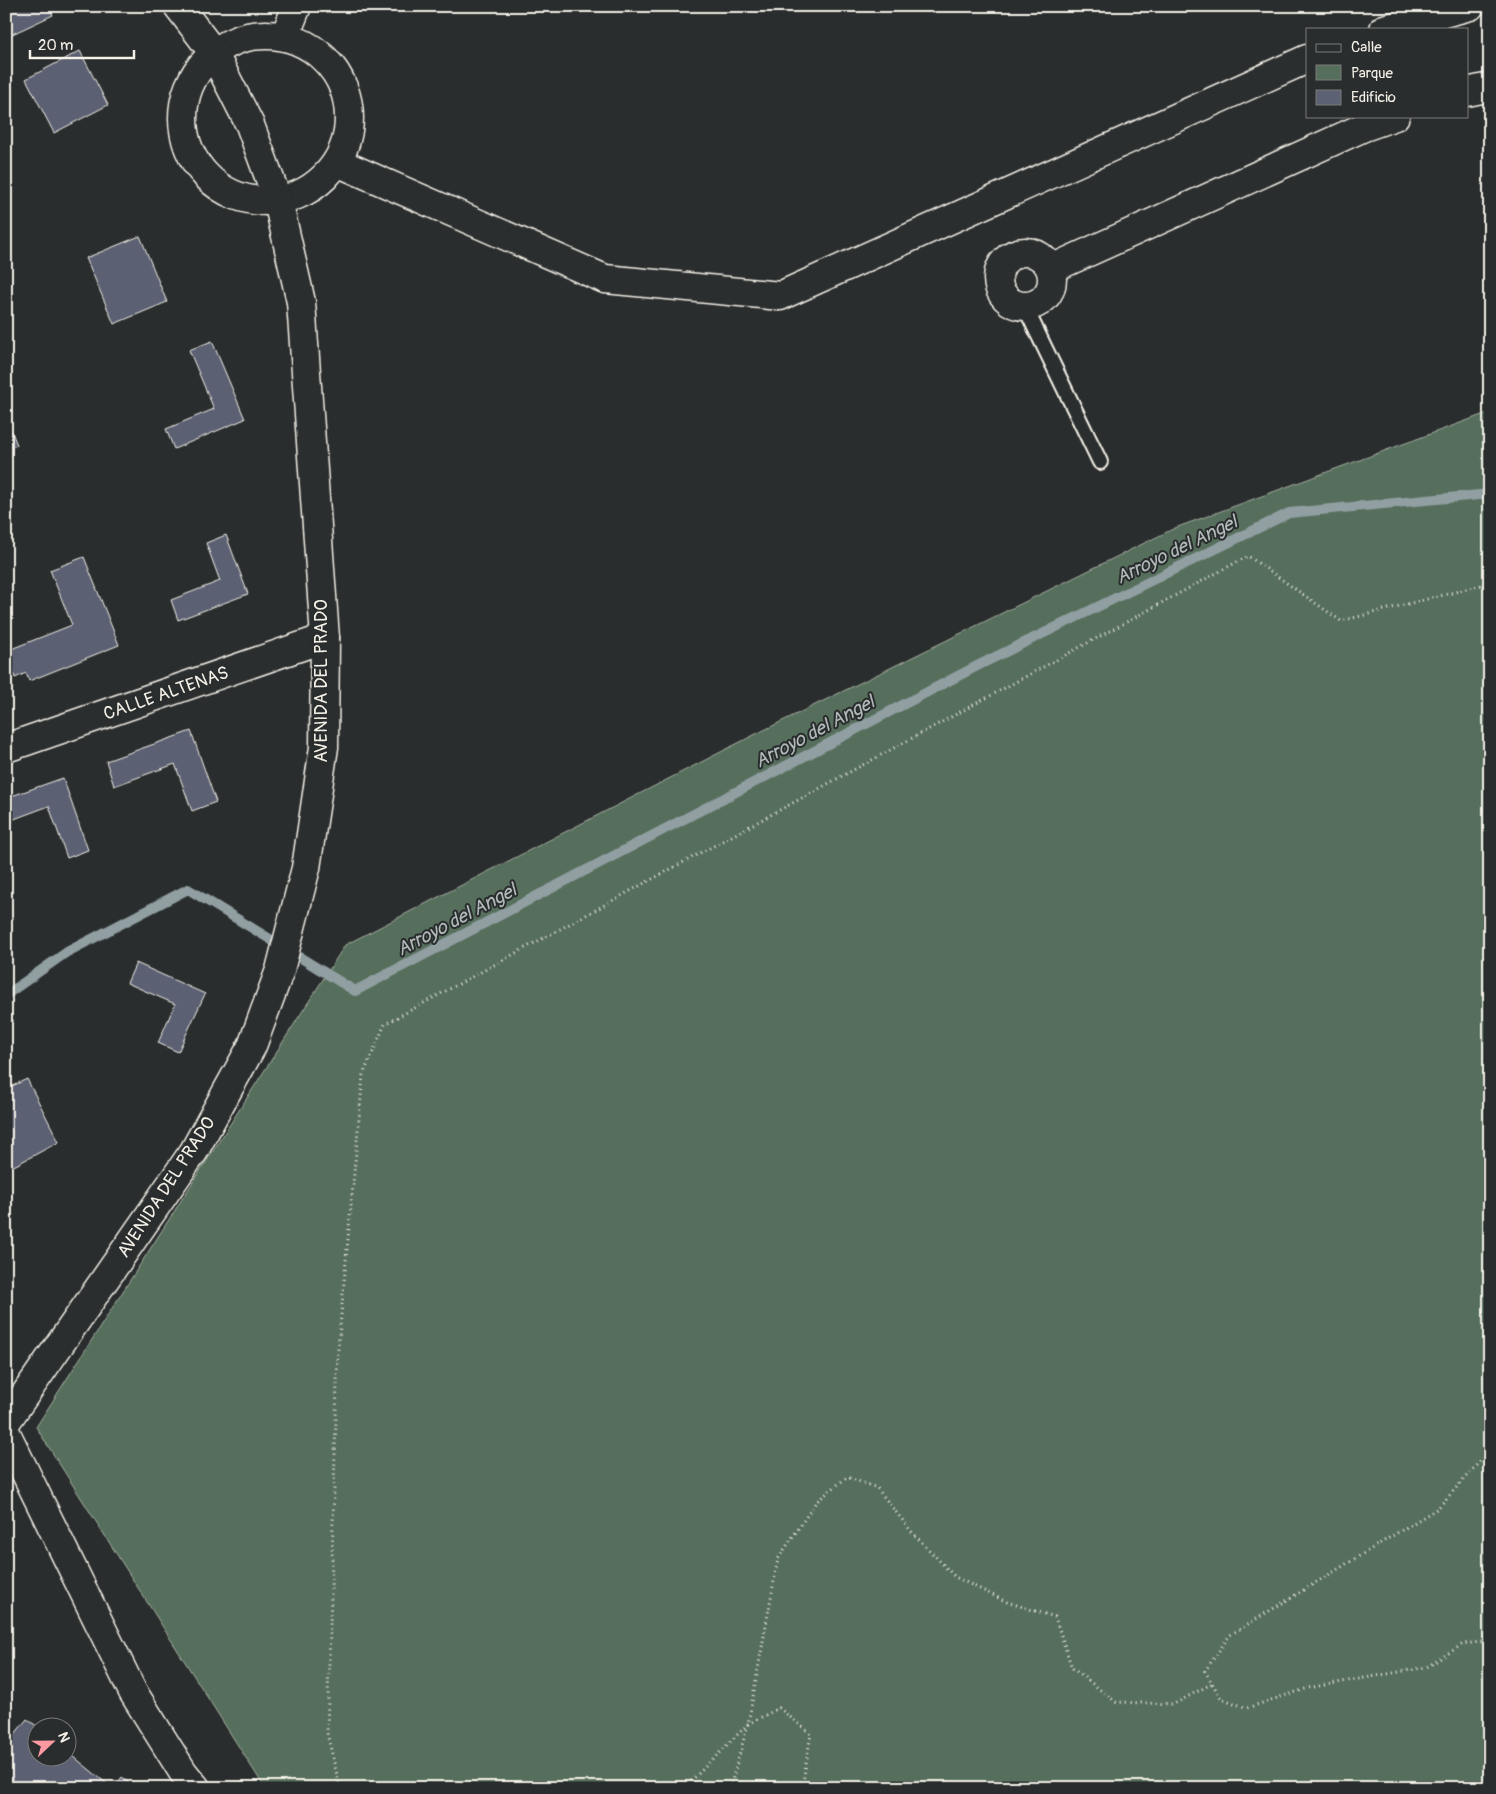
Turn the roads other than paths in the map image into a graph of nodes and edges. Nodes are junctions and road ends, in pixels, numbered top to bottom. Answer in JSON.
{"nodes":[{"id":1,"x":178,"y":6,"type":"edge"},
{"id":2,"x":296,"y":6,"type":"edge"},
{"id":3,"x":1470,"y":6,"type":"edge"},
{"id":4,"x":1388,"y":28,"type":"edge"},
{"id":5,"x":285,"y":36,"type":"junction"},
{"id":6,"x":214,"y":52,"type":"junction"},
{"id":7,"x":1306,"y":59,"type":"edge"},
{"id":8,"x":1490,"y":87,"type":"edge"},
{"id":9,"x":1468,"y":92,"type":"edge"},
{"id":10,"x":1389,"y":118,"type":"edge"},
{"id":11,"x":337,"y":162,"type":"junction"},
{"id":12,"x":278,"y":201,"type":"junction"},
{"id":13,"x":1051,"y":269,"type":"junction"},
{"id":14,"x":1025,"y":307,"type":"junction"},
{"id":15,"x":1100,"y":462,"type":"dead end"},
{"id":16,"x":326,"y":638,"type":"junction"},
{"id":17,"x":6,"y":748,"type":"edge"},
{"id":18,"x":6,"y":1422,"type":"edge"},
{"id":19,"x":6,"y":1433,"type":"edge"},
{"id":20,"x":196,"y":1788,"type":"edge"}],
"edges":[{"from":1,"to":6,"type":"street","name":"AVENIDA DEL PRADO"},
{"from":2,"to":5,"type":"street"},
{"from":3,"to":4,"type":"street"},
{"from":5,"to":6,"type":"street"},
{"from":5,"to":11,"type":"street"},
{"from":6,"to":12,"type":"street","name":"AVENIDA DEL PRADO"},
{"from":6,"to":12,"type":"street"},
{"from":7,"to":11,"type":"street"},
{"from":8,"to":9,"type":"street"},
{"from":10,"to":13,"type":"street"},
{"from":11,"to":12,"type":"street"},
{"from":12,"to":16,"type":"street","name":"AVENIDA DEL PRADO"},
{"from":13,"to":14,"type":"street"},
{"from":13,"to":14,"type":"street"},
{"from":14,"to":15,"type":"lane"},
{"from":16,"to":17,"type":"street","name":"CALLE ALTENAS"},
{"from":16,"to":18,"type":"street","name":"AVENIDA DEL PRADO"},
{"from":19,"to":20,"type":"street"}]}
